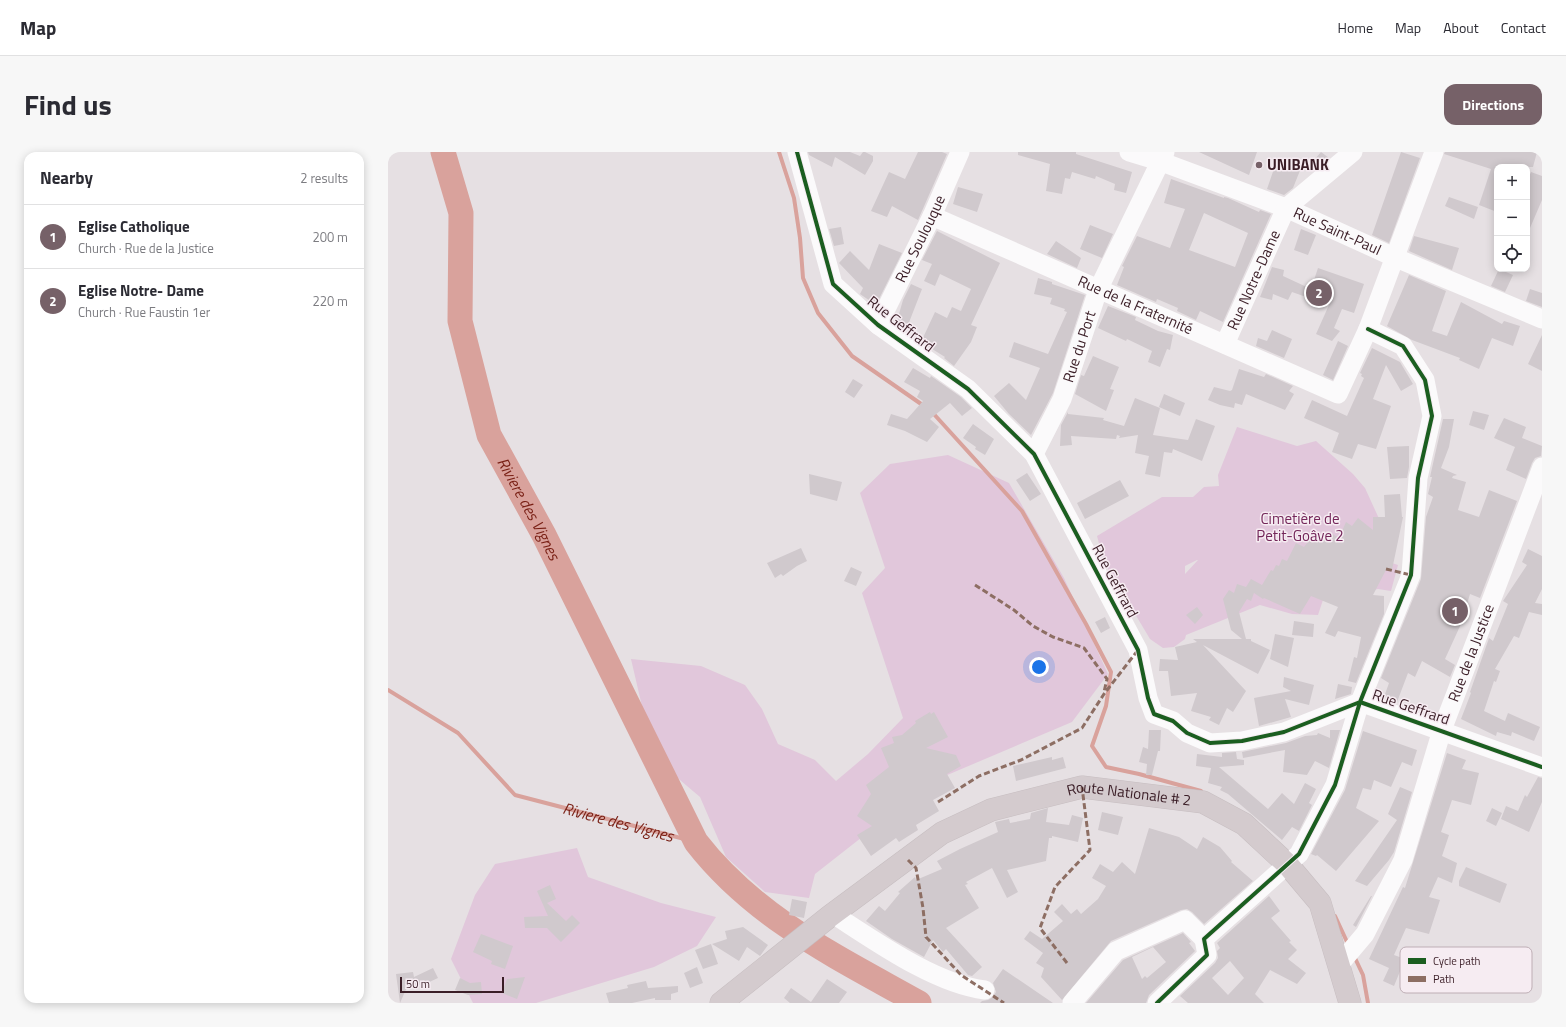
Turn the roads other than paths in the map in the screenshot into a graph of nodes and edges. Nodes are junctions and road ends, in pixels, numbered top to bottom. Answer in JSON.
{"nodes":[{"id":1,"x":797,"y":152,"type":"edge"},
{"id":2,"x":960,"y":152,"type":"edge"},
{"id":3,"x":1129,"y":152,"type":"edge"},
{"id":4,"x":1353,"y":152,"type":"edge"},
{"id":5,"x":1434,"y":152,"type":"edge"},
{"id":6,"x":1164,"y":157,"type":"edge"},
{"id":7,"x":1286,"y":208,"type":"junction"},
{"id":8,"x":932,"y":216,"type":"junction"},
{"id":9,"x":1396,"y":258,"type":"junction"},
{"id":10,"x":1098,"y":290,"type":"junction"},
{"id":11,"x":1542,"y":320,"type":"edge"},
{"id":12,"x":878,"y":325,"type":"junction"},
{"id":13,"x":1368,"y":329,"type":"junction"},
{"id":14,"x":1225,"y":344,"type":"junction"},
{"id":15,"x":1034,"y":454,"type":"junction"},
{"id":16,"x":1542,"y":467,"type":"edge"},
{"id":17,"x":1360,"y":702,"type":"junction"},
{"id":18,"x":1442,"y":730,"type":"junction"},
{"id":19,"x":1542,"y":767,"type":"edge"},
{"id":20,"x":1294,"y":859,"type":"junction"},
{"id":21,"x":832,"y":915,"type":"junction"},
{"id":22,"x":1204,"y":939,"type":"junction"},
{"id":23,"x":1338,"y":966,"type":"junction"},
{"id":24,"x":985,"y":990,"type":"dead end"},
{"id":25,"x":721,"y":1003,"type":"edge"},
{"id":26,"x":1072,"y":1003,"type":"edge"},
{"id":27,"x":1157,"y":1003,"type":"edge"},
{"id":28,"x":1350,"y":1003,"type":"edge"}],
"edges":[{"from":1,"to":12,"type":"street","name":"Rue Geffrard"},
{"from":2,"to":8,"type":"street","name":"Rue Soulouque"},
{"from":3,"to":6,"type":"street","name":"Rue Saint-Paul"},
{"from":4,"to":7,"type":"street","name":"Rue Notre-Dame"},
{"from":5,"to":9,"type":"street"},
{"from":6,"to":7,"type":"street","name":"Rue Saint-Paul"},
{"from":6,"to":10,"type":"street","name":"Rue du Port"},
{"from":7,"to":9,"type":"street","name":"Rue Saint-Paul"},
{"from":7,"to":14,"type":"street","name":"Rue Notre-Dame"},
{"from":8,"to":10,"type":"street","name":"Rue de la Fraternité"},
{"from":8,"to":12,"type":"street","name":"Rue Soulouque"},
{"from":9,"to":11,"type":"street","name":"Rue Saint-Paul"},
{"from":9,"to":13,"type":"street"},
{"from":10,"to":14,"type":"street","name":"Rue de la Fraternité"},
{"from":10,"to":15,"type":"street","name":"Rue du Port"},
{"from":12,"to":15,"type":"street","name":"Rue Geffrard"},
{"from":13,"to":14,"type":"street","name":"Rue de la Fraternité"},
{"from":13,"to":17,"type":"street"},
{"from":15,"to":17,"type":"street","name":"Rue Geffrard"},
{"from":16,"to":18,"type":"street","name":"Rue de la Justice"},
{"from":17,"to":18,"type":"street","name":"Rue Geffrard"},
{"from":17,"to":20,"type":"street"},
{"from":18,"to":19,"type":"street","name":"Rue Geffrard"},
{"from":18,"to":23,"type":"street","name":"Rue de la Justice"},
{"from":20,"to":21,"type":"main road","name":"Route Nationale # 2"},
{"from":20,"to":22,"type":"street"},
{"from":20,"to":23,"type":"main road","name":"Route Nationale # 2"},
{"from":21,"to":24,"type":"street"},
{"from":21,"to":25,"type":"main road","name":"Route Nationale # 2"},
{"from":22,"to":26,"type":"street"},
{"from":22,"to":27,"type":"street"},
{"from":23,"to":28,"type":"main road","name":"Route Nationale # 2"}]}
